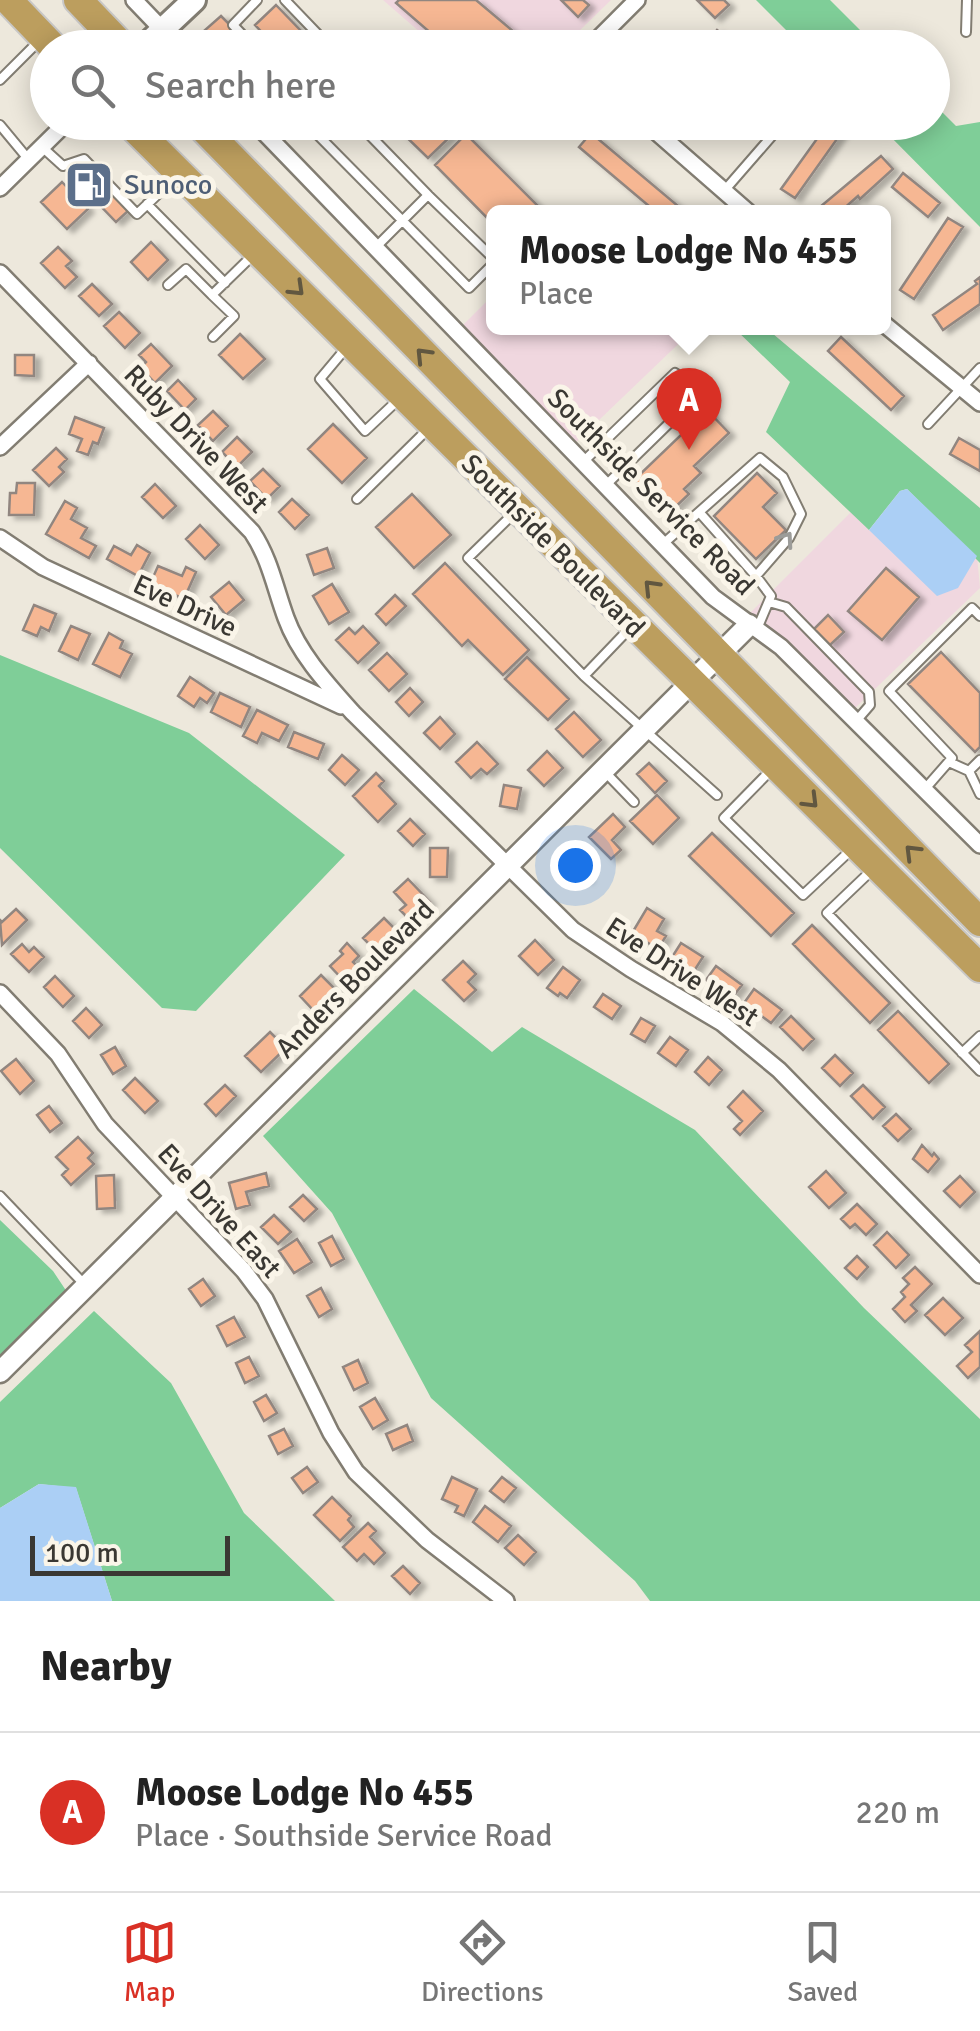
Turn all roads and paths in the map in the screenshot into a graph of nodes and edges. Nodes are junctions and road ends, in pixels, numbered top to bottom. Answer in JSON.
{"nodes":[{"id":1,"x":8,"y":0,"type":"edge"},
{"id":2,"x":78,"y":0,"type":"edge"},
{"id":3,"x":134,"y":0,"type":"edge"},
{"id":4,"x":194,"y":0,"type":"edge"},
{"id":5,"x":257,"y":0,"type":"edge"},
{"id":6,"x":284,"y":0,"type":"edge"},
{"id":7,"x":637,"y":0,"type":"edge"},
{"id":8,"x":966,"y":0,"type":"edge"},
{"id":9,"x":37,"y":30,"type":"edge"},
{"id":10,"x":107,"y":30,"type":"edge"},
{"id":11,"x":163,"y":30,"type":"joint"},
{"id":12,"x":239,"y":30,"type":"edge"},
{"id":13,"x":311,"y":30,"type":"edge"},
{"id":14,"x":607,"y":30,"type":"edge"},
{"id":15,"x":966,"y":32,"type":"dead end"},
{"id":16,"x":30,"y":57,"type":"edge"},
{"id":17,"x":0,"y":80,"type":"edge"},
{"id":18,"x":0,"y":125,"type":"edge"},
{"id":19,"x":49,"y":140,"type":"edge"},
{"id":20,"x":146,"y":140,"type":"edge"},
{"id":21,"x":214,"y":140,"type":"edge"},
{"id":22,"x":271,"y":140,"type":"edge"},
{"id":23,"x":322,"y":140,"type":"edge"},
{"id":24,"x":375,"y":140,"type":"edge"},
{"id":25,"x":665,"y":140,"type":"edge"},
{"id":26,"x":768,"y":140,"type":"edge"},
{"id":27,"x":42,"y":147,"type":"junction"},
{"id":28,"x":29,"y":160,"type":"junction"},
{"id":29,"x":179,"y":174,"type":"junction"},
{"id":30,"x":0,"y":188,"type":"edge"},
{"id":31,"x":724,"y":191,"type":"junction"},
{"id":32,"x":428,"y":195,"type":"junction"},
{"id":33,"x":147,"y":204,"type":"junction"},
{"id":34,"x":740,"y":205,"type":"edge"},
{"id":35,"x":401,"y":222,"type":"junction"},
{"id":36,"x":374,"y":249,"type":"junction"},
{"id":37,"x":257,"y":250,"type":"junction"},
{"id":38,"x":486,"y":253,"type":"edge"},
{"id":39,"x":486,"y":270,"type":"edge"},
{"id":40,"x":0,"y":272,"type":"edge"},
{"id":41,"x":225,"y":282,"type":"junction"},
{"id":42,"x":168,"y":285,"type":"dead end"},
{"id":43,"x":212,"y":295,"type":"junction"},
{"id":44,"x":891,"y":330,"type":"edge"},
{"id":45,"x":213,"y":337,"type":"dead end"},
{"id":46,"x":350,"y":342,"type":"junction"},
{"id":47,"x":89,"y":363,"type":"junction"},
{"id":48,"x":980,"y":368,"type":"edge"},
{"id":49,"x":961,"y":388,"type":"junction"},
{"id":50,"x":403,"y":396,"type":"junction"},
{"id":51,"x":980,"y":403,"type":"edge"},
{"id":52,"x":928,"y":424,"type":"dead end"},
{"id":53,"x":431,"y":426,"type":"junction"},
{"id":54,"x":0,"y":447,"type":"edge"},
{"id":55,"x":584,"y":462,"type":"junction"},
{"id":56,"x":606,"y":485,"type":"junction"},
{"id":57,"x":357,"y":499,"type":"dead end"},
{"id":58,"x":516,"y":510,"type":"junction"},
{"id":59,"x":700,"y":513,"type":"junction"},
{"id":60,"x":0,"y":538,"type":"edge"},
{"id":61,"x":662,"y":544,"type":"junction"},
{"id":62,"x":756,"y":576,"type":"junction"},
{"id":63,"x":769,"y":602,"type":"junction"},
{"id":64,"x":980,"y":616,"type":"edge"},
{"id":65,"x":633,"y":625,"type":"junction"},
{"id":66,"x":753,"y":628,"type":"junction"},
{"id":67,"x":719,"y":657,"type":"junction"},
{"id":68,"x":584,"y":676,"type":"junction"},
{"id":69,"x":692,"y":684,"type":"junction"},
{"id":70,"x":353,"y":713,"type":"junction"},
{"id":71,"x":855,"y":722,"type":"junction"},
{"id":72,"x":646,"y":729,"type":"junction"},
{"id":73,"x":980,"y":760,"type":"edge"},
{"id":74,"x":949,"y":762,"type":"junction"},
{"id":75,"x":776,"y":766,"type":"junction"},
{"id":76,"x":604,"y":771,"type":"junction"},
{"id":77,"x":968,"y":771,"type":"junction"},
{"id":78,"x":924,"y":790,"type":"junction"},
{"id":79,"x":717,"y":794,"type":"dead end"},
{"id":80,"x":980,"y":794,"type":"edge"},
{"id":81,"x":634,"y":802,"type":"dead end"},
{"id":82,"x":856,"y":845,"type":"junction"},
{"id":83,"x":980,"y":845,"type":"edge"},
{"id":84,"x":508,"y":866,"type":"junction"},
{"id":85,"x":877,"y":866,"type":"junction"},
{"id":86,"x":980,"y":922,"type":"edge"},
{"id":87,"x":980,"y":968,"type":"edge"},
{"id":88,"x":0,"y":993,"type":"edge"},
{"id":89,"x":980,"y":1036,"type":"edge"},
{"id":90,"x":962,"y":1052,"type":"junction"},
{"id":91,"x":980,"y":1070,"type":"edge"},
{"id":92,"x":0,"y":1196,"type":"edge"},
{"id":93,"x":176,"y":1197,"type":"junction"},
{"id":94,"x":980,"y":1276,"type":"edge"},
{"id":95,"x":85,"y":1285,"type":"junction"},
{"id":96,"x":0,"y":1372,"type":"edge"},
{"id":97,"x":506,"y":1601,"type":"edge"}],
"edges":[{"from":1,"to":9,"type":"highway"},
{"from":2,"to":10,"type":"highway"},
{"from":3,"to":11,"type":"street"},
{"from":4,"to":11,"type":"main road"},
{"from":5,"to":12,"type":"lane"},
{"from":6,"to":13,"type":"lane"},
{"from":7,"to":14,"type":"street"},
{"from":8,"to":15,"type":"lane"},
{"from":16,"to":17,"type":"lane"},
{"from":18,"to":28,"type":"lane"},
{"from":19,"to":27,"type":"street"},
{"from":20,"to":29,"type":"highway","name":"Southside Boulevard"},
{"from":67,"to":21,"type":"highway","name":"Southside Boulevard","one_way":true},
{"from":22,"to":36,"type":"street","name":"Southside Service Road"},
{"from":23,"to":35,"type":"lane"},
{"from":24,"to":32,"type":"lane"},
{"from":25,"to":31,"type":"street"},
{"from":26,"to":31,"type":"lane"},
{"from":27,"to":28,"type":"street"},
{"from":27,"to":33,"type":"lane"},
{"from":28,"to":30,"type":"street"},
{"from":29,"to":33,"type":"lane"},
{"from":29,"to":37,"type":"highway","name":"Southside Boulevard"},
{"from":31,"to":34,"type":"street"},
{"from":32,"to":35,"type":"lane"},
{"from":32,"to":38,"type":"lane"},
{"from":33,"to":41,"type":"lane"},
{"from":35,"to":36,"type":"lane"},
{"from":35,"to":39,"type":"lane"},
{"from":36,"to":55,"type":"street","name":"Southside Service Road"},
{"from":37,"to":41,"type":"lane"},
{"from":37,"to":46,"type":"highway","name":"Southside Boulevard","one_way":true},
{"from":40,"to":47,"type":"street","name":"Ruby Drive West"},
{"from":41,"to":43,"type":"lane"},
{"from":42,"to":43,"type":"lane"},
{"from":43,"to":45,"type":"lane"},
{"from":44,"to":49,"type":"street"},
{"from":46,"to":50,"type":"highway","name":"Southside Boulevard"},
{"from":46,"to":50,"type":"lane"},
{"from":47,"to":54,"type":"street"},
{"from":47,"to":70,"type":"street","name":"Ruby Drive West"},
{"from":48,"to":49,"type":"lane"},
{"from":49,"to":51,"type":"street"},
{"from":49,"to":52,"type":"lane"},
{"from":50,"to":53,"type":"highway","name":"Southside Boulevard"},
{"from":53,"to":57,"type":"lane"},
{"from":53,"to":58,"type":"highway","name":"Southside Boulevard"},
{"from":55,"to":56,"type":"street","name":"Southside Service Road"},
{"from":55,"to":56,"type":"lane"},
{"from":56,"to":61,"type":"street","name":"Southside Service Road"},
{"from":58,"to":65,"type":"highway","name":"Southside Boulevard"},
{"from":58,"to":68,"type":"lane"},
{"from":59,"to":61,"type":"lane"},
{"from":59,"to":62,"type":"lane"},
{"from":62,"to":59,"type":"lane","one_way":true},
{"from":60,"to":70,"type":"street","name":"Eve Drive"},
{"from":61,"to":66,"type":"street","name":"Southside Service Road"},
{"from":62,"to":63,"type":"lane"},
{"from":63,"to":66,"type":"lane"},
{"from":63,"to":71,"type":"lane"},
{"from":64,"to":74,"type":"lane"},
{"from":65,"to":68,"type":"lane"},
{"from":65,"to":69,"type":"highway","name":"Southside Boulevard"},
{"from":66,"to":67,"type":"street","name":"Anders Boulevard"},
{"from":66,"to":71,"type":"street","name":"Southside Service Road"},
{"from":67,"to":69,"type":"street","name":"Anders Boulevard"},
{"from":86,"to":67,"type":"highway","name":"Southside Boulevard","one_way":true},
{"from":68,"to":72,"type":"lane"},
{"from":69,"to":72,"type":"street","name":"Anders Boulevard"},
{"from":69,"to":75,"type":"highway","name":"Southside Boulevard"},
{"from":70,"to":84,"type":"street","name":"Eve Drive West"},
{"from":71,"to":78,"type":"street","name":"Southside Service Road"},
{"from":72,"to":76,"type":"street","name":"Anders Boulevard"},
{"from":72,"to":79,"type":"lane"},
{"from":73,"to":77,"type":"lane"},
{"from":74,"to":77,"type":"lane"},
{"from":74,"to":78,"type":"lane"},
{"from":75,"to":82,"type":"highway","name":"Southside Boulevard","one_way":true},
{"from":75,"to":82,"type":"lane"},
{"from":76,"to":81,"type":"lane"},
{"from":76,"to":84,"type":"street","name":"Anders Boulevard"},
{"from":77,"to":80,"type":"lane"},
{"from":78,"to":83,"type":"street","name":"Southside Service Road"},
{"from":82,"to":85,"type":"highway","name":"Southside Boulevard"},
{"from":84,"to":93,"type":"street","name":"Anders Boulevard"},
{"from":84,"to":94,"type":"street","name":"Eve Drive West"},
{"from":85,"to":87,"type":"highway","name":"Southside Boulevard"},
{"from":85,"to":90,"type":"lane"},
{"from":88,"to":93,"type":"street","name":"Eve Drive East"},
{"from":89,"to":90,"type":"lane"},
{"from":90,"to":91,"type":"lane"},
{"from":92,"to":95,"type":"lane"},
{"from":93,"to":95,"type":"street","name":"Anders Boulevard"},
{"from":93,"to":97,"type":"street","name":"Eve Drive East"},
{"from":95,"to":96,"type":"street","name":"Anders Boulevard"}]}
